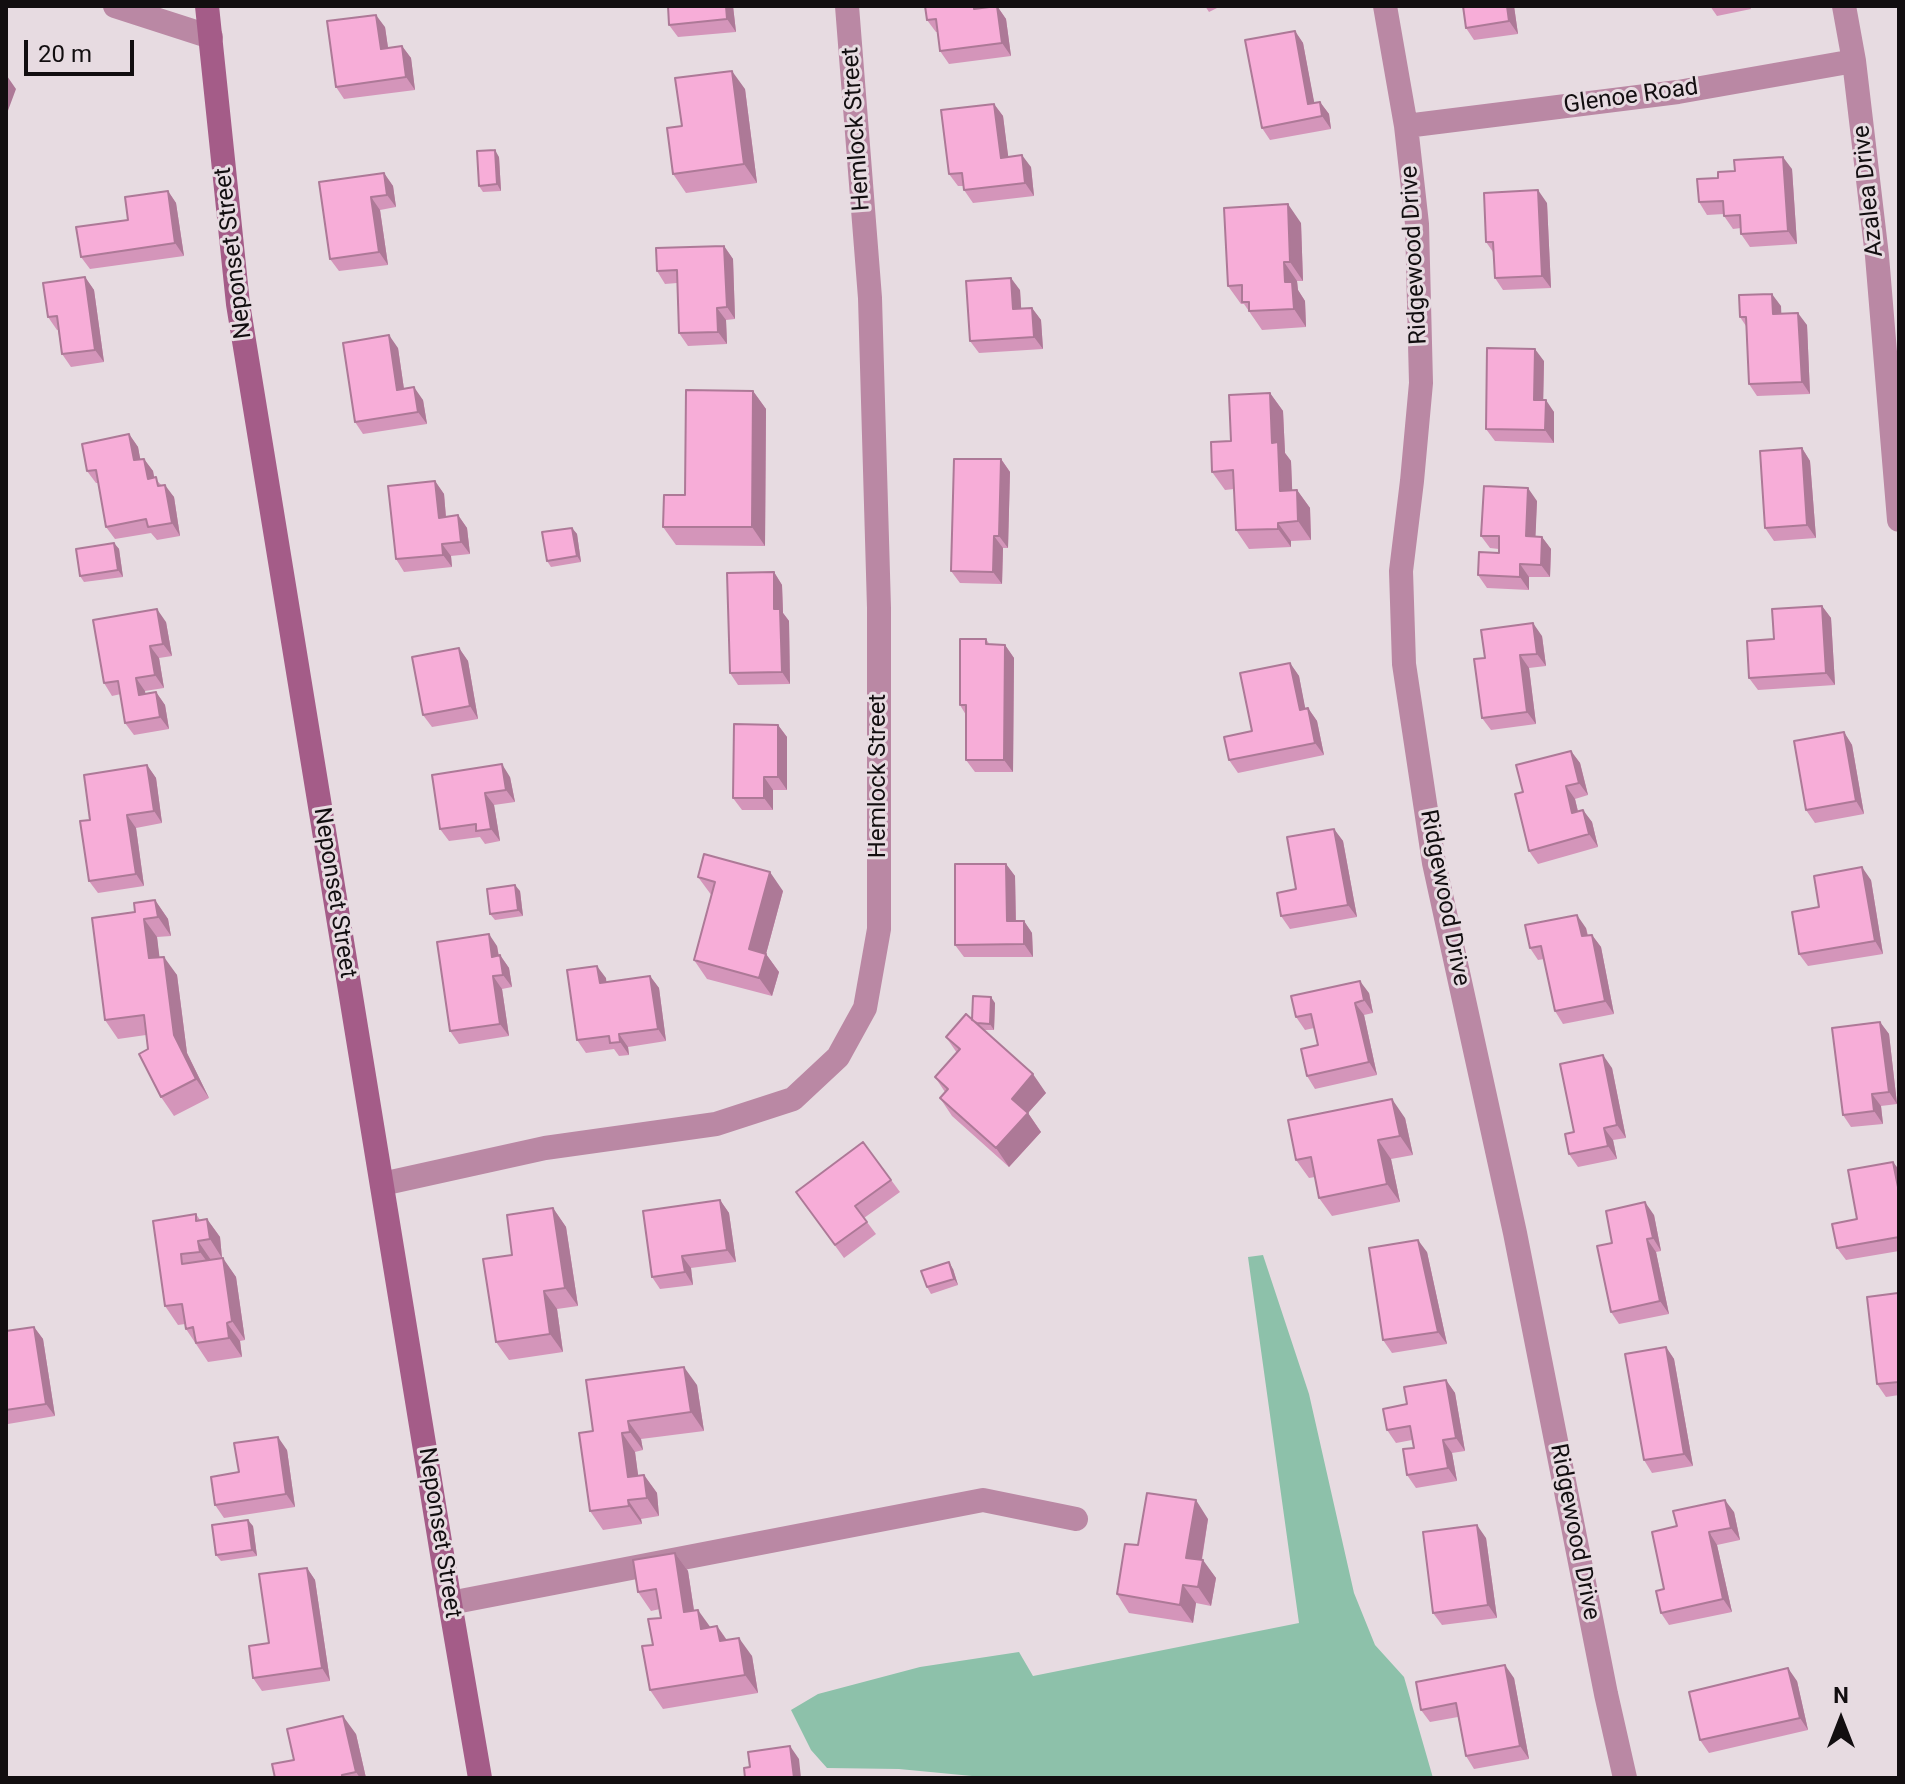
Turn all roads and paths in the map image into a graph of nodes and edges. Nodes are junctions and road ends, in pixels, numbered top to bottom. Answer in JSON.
{"nodes":[{"id":1,"x":115,"y":6,"type":"edge"},
{"id":2,"x":207,"y":6,"type":"edge"},
{"id":3,"x":847,"y":6,"type":"edge"},
{"id":4,"x":1385,"y":6,"type":"edge"},
{"id":5,"x":1844,"y":6,"type":"edge"},
{"id":6,"x":211,"y":37,"type":"junction"},
{"id":7,"x":1854,"y":61,"type":"junction"},
{"id":8,"x":1406,"y":126,"type":"junction"},
{"id":9,"x":1899,"y":520,"type":"edge"},
{"id":10,"x":382,"y":1184,"type":"junction"},
{"id":11,"x":1076,"y":1519,"type":"dead end"},
{"id":12,"x":450,"y":1603,"type":"junction"},
{"id":13,"x":480,"y":1778,"type":"edge"},
{"id":14,"x":1625,"y":1778,"type":"edge"}],
"edges":[{"from":1,"to":6,"type":"street"},
{"from":2,"to":6,"type":"main road","name":"Neponset Street"},
{"from":3,"to":10,"type":"street","name":"Hemlock Street"},
{"from":4,"to":8,"type":"street","name":"Ridgewood Drive"},
{"from":5,"to":7,"type":"street","name":"Azalea Drive"},
{"from":6,"to":10,"type":"main road","name":"Neponset Street"},
{"from":7,"to":8,"type":"street","name":"Glenoe Road"},
{"from":7,"to":9,"type":"street","name":"Azalea Drive"},
{"from":8,"to":14,"type":"street","name":"Ridgewood Drive"},
{"from":10,"to":12,"type":"main road","name":"Neponset Street"},
{"from":11,"to":12,"type":"street"},
{"from":12,"to":13,"type":"main road","name":"Neponset Street"}]}
